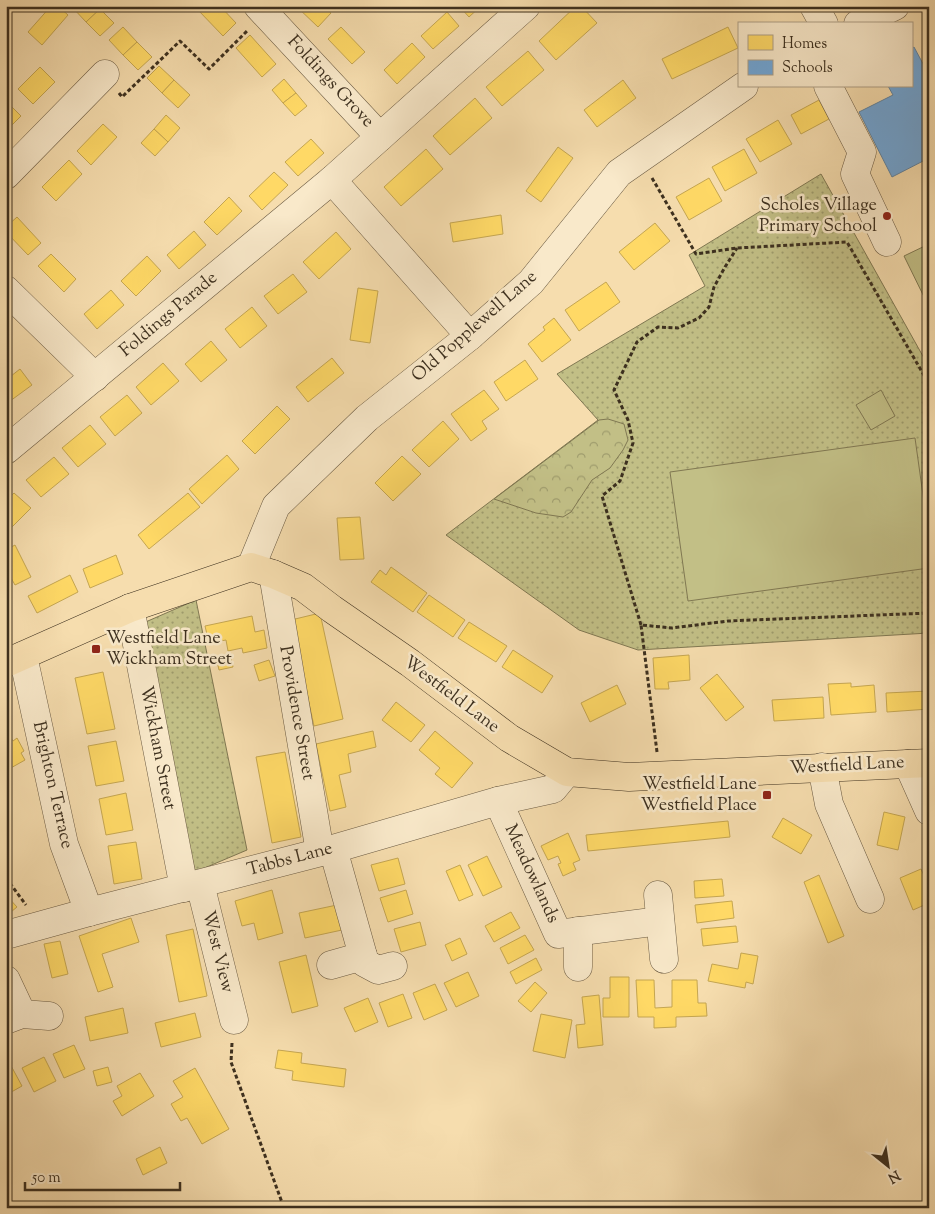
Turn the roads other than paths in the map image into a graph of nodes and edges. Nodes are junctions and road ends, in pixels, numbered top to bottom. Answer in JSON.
{"nodes":[{"id":1,"x":526,"y":6,"type":"edge"},
{"id":2,"x":814,"y":6,"type":"edge"},
{"id":3,"x":895,"y":6,"type":"edge"},
{"id":4,"x":262,"y":10,"type":"edge"},
{"id":5,"x":823,"y":22,"type":"edge"},
{"id":6,"x":862,"y":22,"type":"edge"},
{"id":7,"x":105,"y":74,"type":"road end"},
{"id":8,"x":741,"y":88,"type":"edge"},
{"id":9,"x":829,"y":88,"type":"edge"},
{"id":10,"x":380,"y":137,"type":"junction"},
{"id":11,"x":6,"y":175,"type":"edge"},
{"id":12,"x":332,"y":180,"type":"junction"},
{"id":13,"x":888,"y":242,"type":"dead end"},
{"id":14,"x":6,"y":290,"type":"edge"},
{"id":15,"x":470,"y":336,"type":"junction"},
{"id":16,"x":95,"y":377,"type":"junction"},
{"id":17,"x":6,"y":450,"type":"edge"},
{"id":18,"x":262,"y":571,"type":"junction"},
{"id":19,"x":130,"y":608,"type":"junction"},
{"id":20,"x":15,"y":659,"type":"edge"},
{"id":21,"x":918,"y":763,"type":"edge"},
{"id":22,"x":822,"y":767,"type":"junction"},
{"id":23,"x":567,"y":772,"type":"junction"},
{"id":24,"x":498,"y":801,"type":"junction"},
{"id":25,"x":929,"y":811,"type":"edge"},
{"id":26,"x":327,"y":851,"type":"junction"},
{"id":27,"x":192,"y":886,"type":"junction"},
{"id":28,"x":870,"y":898,"type":"dead end"},
{"id":29,"x":89,"y":912,"type":"junction"},
{"id":30,"x":578,"y":931,"type":"junction"},
{"id":31,"x":6,"y":936,"type":"edge"},
{"id":32,"x":664,"y":959,"type":"dead end"},
{"id":33,"x":364,"y":960,"type":"junction"},
{"id":34,"x":331,"y":965,"type":"dead end"},
{"id":35,"x":392,"y":966,"type":"dead end"},
{"id":36,"x":578,"y":967,"type":"dead end"},
{"id":37,"x":6,"y":980,"type":"edge"},
{"id":38,"x":49,"y":1016,"type":"dead end"},
{"id":39,"x":14,"y":1017,"type":"edge"},
{"id":40,"x":234,"y":1020,"type":"road end"}],
"edges":[{"from":1,"to":10,"type":"street","name":"Foldings Parade"},
{"from":2,"to":5,"type":"street"},
{"from":3,"to":6,"type":"street"},
{"from":4,"to":10,"type":"street","name":"Foldings Grove"},
{"from":7,"to":11,"type":"street"},
{"from":8,"to":15,"type":"street","name":"Old Popplewell Lane"},
{"from":9,"to":13,"type":"street"},
{"from":10,"to":12,"type":"street","name":"Foldings Parade"},
{"from":12,"to":15,"type":"street"},
{"from":12,"to":16,"type":"street","name":"Foldings Parade"},
{"from":14,"to":16,"type":"street"},
{"from":15,"to":18,"type":"street","name":"Old Popplewell Lane"},
{"from":16,"to":17,"type":"street","name":"Foldings Parade"},
{"from":18,"to":19,"type":"main road"},
{"from":18,"to":23,"type":"main road","name":"Westfield Lane"},
{"from":18,"to":26,"type":"street","name":"Providence Street"},
{"from":19,"to":20,"type":"main road"},
{"from":19,"to":27,"type":"street","name":"Wickham Street"},
{"from":20,"to":29,"type":"street","name":"Brighton Terrace"},
{"from":21,"to":22,"type":"main road","name":"Westfield Lane"},
{"from":21,"to":25,"type":"street"},
{"from":22,"to":23,"type":"main road","name":"Westfield Lane"},
{"from":22,"to":28,"type":"street"},
{"from":23,"to":24,"type":"street","name":"Tabbs Lane"},
{"from":24,"to":26,"type":"street","name":"Tabbs Lane"},
{"from":24,"to":30,"type":"street","name":"Meadowlands"},
{"from":26,"to":27,"type":"street","name":"Tabbs Lane"},
{"from":26,"to":33,"type":"street","name":"Providence Street"},
{"from":27,"to":29,"type":"street","name":"Tabbs Lane"},
{"from":27,"to":40,"type":"street","name":"West View"},
{"from":29,"to":31,"type":"street","name":"Tabbs Lane"},
{"from":30,"to":32,"type":"street","name":"Meadowlands"},
{"from":30,"to":36,"type":"street"},
{"from":33,"to":34,"type":"street"},
{"from":33,"to":35,"type":"street"},
{"from":37,"to":39,"type":"street"},
{"from":38,"to":39,"type":"street"}]}
